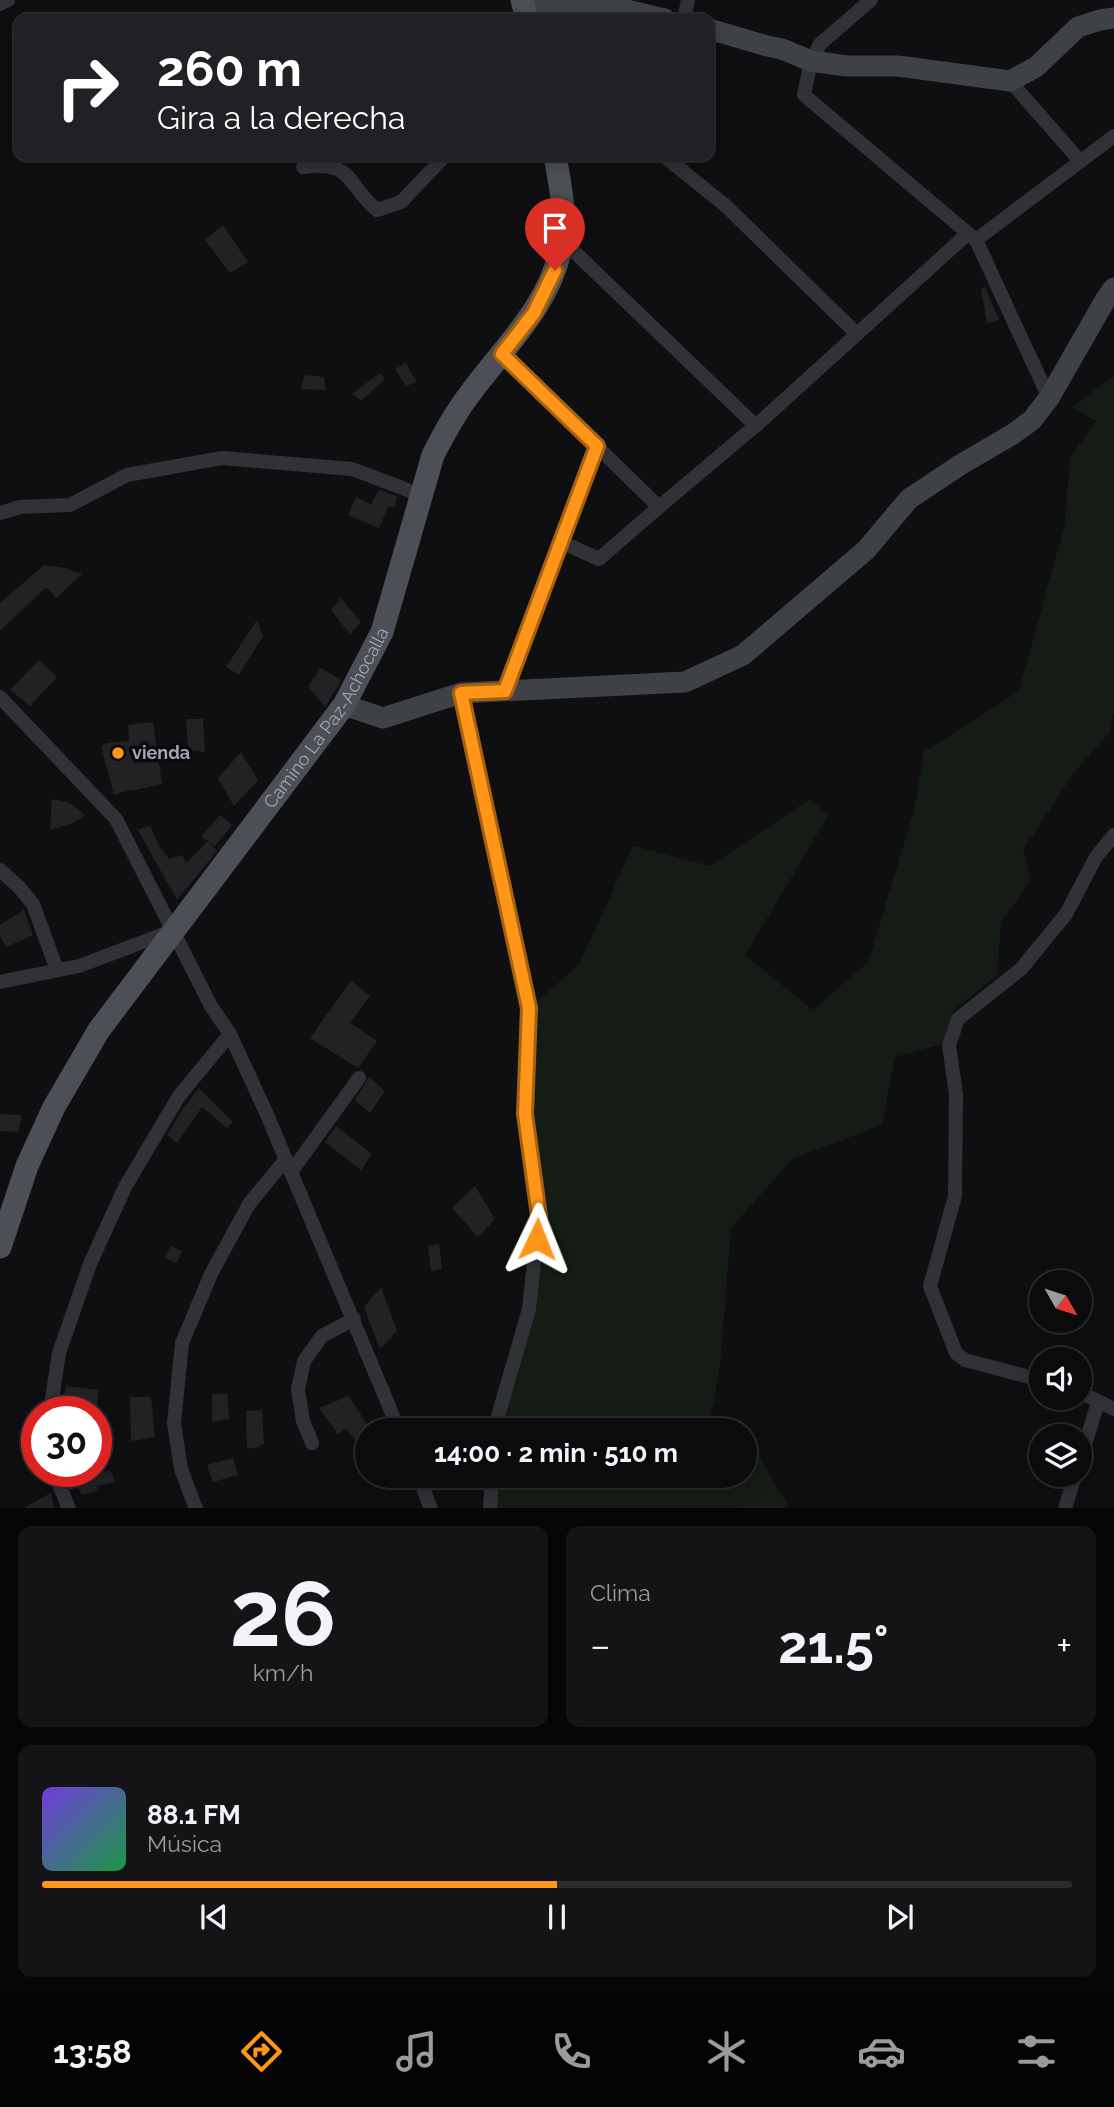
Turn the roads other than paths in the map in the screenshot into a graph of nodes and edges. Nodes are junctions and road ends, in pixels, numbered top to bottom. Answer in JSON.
{"nodes":[{"id":1,"x":8,"y":0,"type":"edge"},
{"id":2,"x":871,"y":0,"type":"edge"},
{"id":3,"x":0,"y":4,"type":"edge"},
{"id":4,"x":524,"y":8,"type":"edge"},
{"id":5,"x":644,"y":14,"type":"edge"},
{"id":6,"x":1114,"y":18,"type":"edge"},
{"id":7,"x":714,"y":30,"type":"edge"},
{"id":8,"x":811,"y":61,"type":"junction"},
{"id":9,"x":1010,"y":81,"type":"junction"},
{"id":10,"x":1114,"y":136,"type":"edge"},
{"id":11,"x":440,"y":161,"type":"edge"},
{"id":12,"x":556,"y":161,"type":"edge"},
{"id":13,"x":670,"y":161,"type":"edge"},
{"id":14,"x":1080,"y":161,"type":"junction"},
{"id":15,"x":303,"y":167,"type":"dead end"},
{"id":16,"x":562,"y":240,"type":"junction"},
{"id":17,"x":976,"y":240,"type":"junction"},
{"id":18,"x":1114,"y":288,"type":"edge"},
{"id":19,"x":857,"y":334,"type":"junction"},
{"id":20,"x":502,"y":354,"type":"junction"},
{"id":21,"x":1049,"y":398,"type":"junction"},
{"id":22,"x":756,"y":426,"type":"junction"},
{"id":23,"x":597,"y":446,"type":"junction"},
{"id":24,"x":421,"y":495,"type":"junction"},
{"id":25,"x":659,"y":507,"type":"junction"},
{"id":26,"x":0,"y":513,"type":"edge"},
{"id":27,"x":561,"y":542,"type":"junction"},
{"id":28,"x":505,"y":691,"type":"junction"},
{"id":29,"x":461,"y":693,"type":"junction"},
{"id":30,"x":0,"y":698,"type":"edge"},
{"id":31,"x":344,"y":705,"type":"junction"},
{"id":32,"x":1114,"y":835,"type":"edge"},
{"id":33,"x":0,"y":870,"type":"edge"},
{"id":34,"x":174,"y":931,"type":"junction"},
{"id":35,"x":57,"y":970,"type":"junction"},
{"id":36,"x":0,"y":982,"type":"edge"},
{"id":37,"x":230,"y":1034,"type":"junction"},
{"id":38,"x":359,"y":1078,"type":"dead end"},
{"id":39,"x":289,"y":1166,"type":"junction"},
{"id":40,"x":0,"y":1247,"type":"edge"},
{"id":41,"x":354,"y":1319,"type":"junction"},
{"id":42,"x":1029,"y":1377,"type":"edge"},
{"id":43,"x":53,"y":1396,"type":"edge"},
{"id":44,"x":1092,"y":1399,"type":"edge"},
{"id":45,"x":1098,"y":1402,"type":"junction"},
{"id":46,"x":1114,"y":1409,"type":"edge"},
{"id":47,"x":394,"y":1418,"type":"edge"},
{"id":48,"x":497,"y":1418,"type":"edge"},
{"id":49,"x":1091,"y":1424,"type":"edge"},
{"id":50,"x":312,"y":1443,"type":"dead end"},
{"id":51,"x":60,"y":1487,"type":"edge"},
{"id":52,"x":1071,"y":1487,"type":"edge"},
{"id":53,"x":423,"y":1488,"type":"edge"},
{"id":54,"x":491,"y":1488,"type":"edge"},
{"id":55,"x":69,"y":1508,"type":"edge"},
{"id":56,"x":196,"y":1508,"type":"edge"},
{"id":57,"x":431,"y":1508,"type":"edge"},
{"id":58,"x":490,"y":1508,"type":"edge"},
{"id":59,"x":1065,"y":1508,"type":"edge"}],
"edges":[{"from":1,"to":3,"type":"street"},
{"from":2,"to":8,"type":"street"},
{"from":4,"to":5,"type":"main road"},
{"from":6,"to":9,"type":"main road"},
{"from":7,"to":8,"type":"main road"},
{"from":8,"to":9,"type":"main road"},
{"from":8,"to":17,"type":"street"},
{"from":9,"to":14,"type":"street"},
{"from":10,"to":14,"type":"street"},
{"from":11,"to":15,"type":"street"},
{"from":12,"to":16,"type":"main road","name":"Camino La Paz-Achocalla"},
{"from":13,"to":19,"type":"street"},
{"from":14,"to":17,"type":"street"},
{"from":16,"to":20,"type":"main road","name":"Camino La Paz-Achocalla"},
{"from":16,"to":22,"type":"street"},
{"from":17,"to":19,"type":"street"},
{"from":17,"to":21,"type":"street"},
{"from":18,"to":21,"type":"main road"},
{"from":19,"to":22,"type":"street"},
{"from":20,"to":23,"type":"street"},
{"from":20,"to":24,"type":"main road","name":"Camino La Paz-Achocalla"},
{"from":21,"to":28,"type":"main road"},
{"from":22,"to":25,"type":"street"},
{"from":23,"to":25,"type":"street"},
{"from":23,"to":27,"type":"street"},
{"from":24,"to":26,"type":"street"},
{"from":24,"to":31,"type":"main road","name":"Camino La Paz-Achocalla"},
{"from":25,"to":27,"type":"street"},
{"from":27,"to":28,"type":"street"},
{"from":28,"to":29,"type":"main road"},
{"from":29,"to":31,"type":"main road"},
{"from":29,"to":48,"type":"street"},
{"from":30,"to":34,"type":"street"},
{"from":31,"to":34,"type":"main road","name":"Camino La Paz-Achocalla"},
{"from":32,"to":42,"type":"street"},
{"from":33,"to":35,"type":"street"},
{"from":34,"to":35,"type":"street"},
{"from":34,"to":37,"type":"street"},
{"from":34,"to":40,"type":"main road","name":"Camino La Paz-Achocalla"},
{"from":35,"to":36,"type":"street"},
{"from":37,"to":39,"type":"street"},
{"from":37,"to":43,"type":"street"},
{"from":38,"to":39,"type":"street"},
{"from":39,"to":41,"type":"street"},
{"from":39,"to":56,"type":"street"},
{"from":41,"to":47,"type":"street"},
{"from":41,"to":50,"type":"street"},
{"from":44,"to":45,"type":"street"},
{"from":45,"to":46,"type":"street"},
{"from":45,"to":49,"type":"street"},
{"from":51,"to":55,"type":"street"},
{"from":52,"to":59,"type":"street"},
{"from":53,"to":57,"type":"street"},
{"from":54,"to":58,"type":"street"}]}
